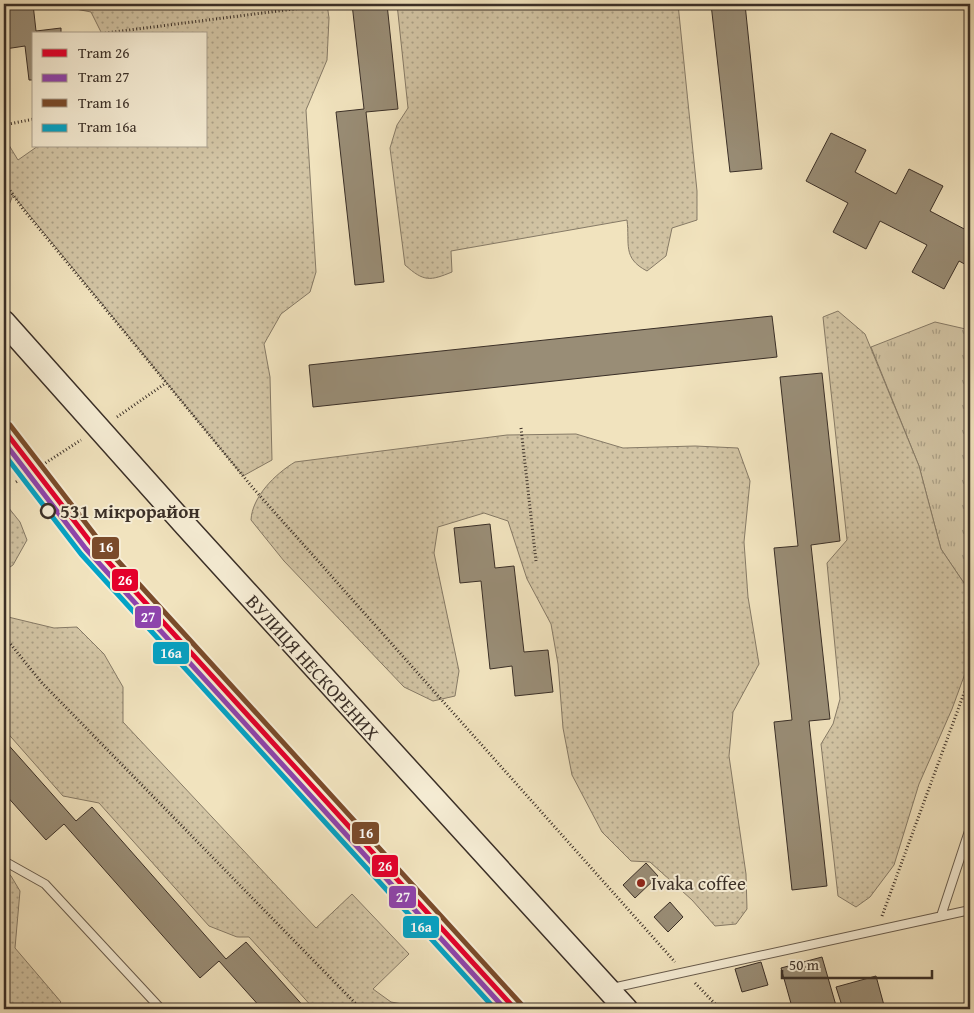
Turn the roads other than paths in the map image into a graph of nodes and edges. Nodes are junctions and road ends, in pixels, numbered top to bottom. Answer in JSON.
{"nodes":[{"id":1,"x":4,"y":322,"type":"edge"},
{"id":2,"x":970,"y":828,"type":"edge"},
{"id":3,"x":4,"y":861,"type":"edge"},
{"id":4,"x":970,"y":910,"type":"edge"},
{"id":5,"x":941,"y":916,"type":"junction"},
{"id":6,"x":607,"y":989,"type":"junction"},
{"id":7,"x":161,"y":1009,"type":"edge"},
{"id":8,"x":626,"y":1009,"type":"edge"}],
"edges":[{"from":1,"to":6,"type":"main road","name":"ВУЛИЦЯ НЕСКОРЕНИХ"},
{"from":2,"to":5,"type":"lane"},
{"from":3,"to":7,"type":"lane"},
{"from":4,"to":5,"type":"lane"},
{"from":5,"to":6,"type":"lane"},
{"from":6,"to":8,"type":"main road","name":"ВУЛИЦЯ НЕСКОРЕНИХ"}]}
